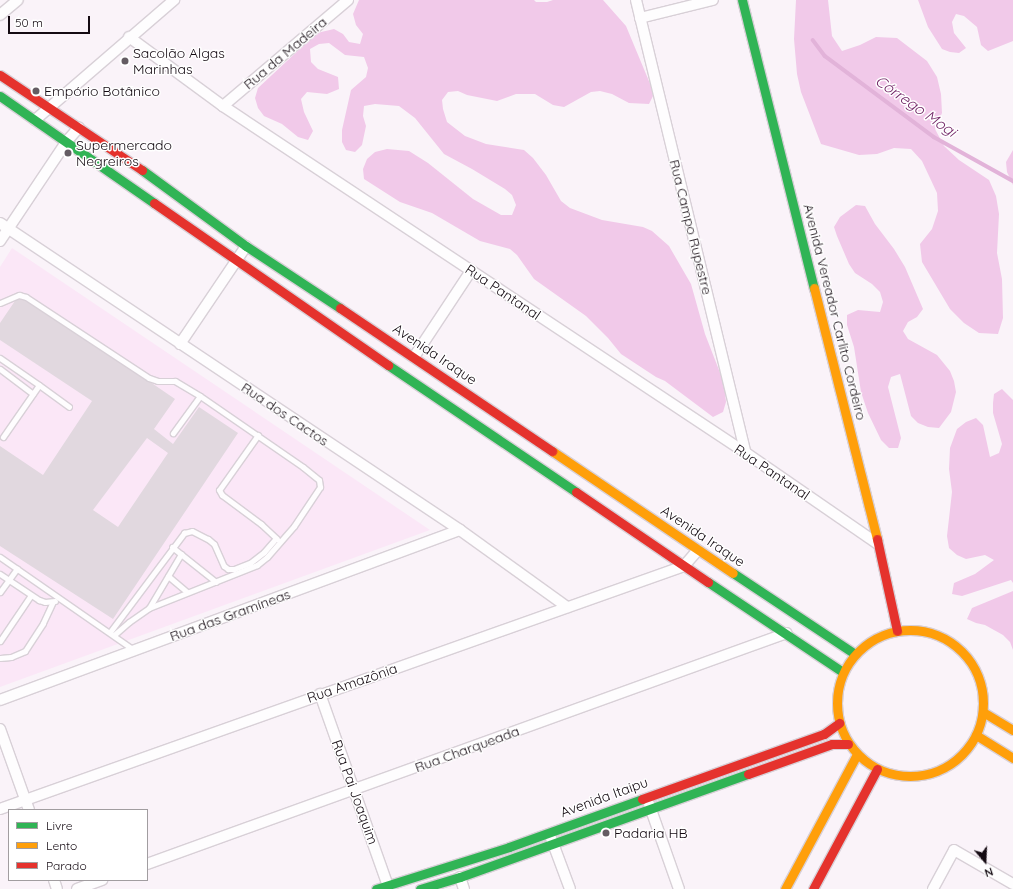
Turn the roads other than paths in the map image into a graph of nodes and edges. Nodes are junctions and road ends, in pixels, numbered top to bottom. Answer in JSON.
{"nodes":[{"id":1,"x":18,"y":0,"type":"edge"},
{"id":2,"x":174,"y":0,"type":"edge"},
{"id":3,"x":348,"y":0,"type":"edge"},
{"id":4,"x":636,"y":0,"type":"edge"},
{"id":5,"x":713,"y":0,"type":"edge"},
{"id":6,"x":742,"y":0,"type":"edge"},
{"id":7,"x":0,"y":15,"type":"edge"},
{"id":8,"x":640,"y":18,"type":"junction"},
{"id":9,"x":129,"y":37,"type":"junction"},
{"id":10,"x":0,"y":75,"type":"edge"},
{"id":11,"x":0,"y":96,"type":"edge"},
{"id":12,"x":222,"y":106,"type":"junction"},
{"id":13,"x":49,"y":108,"type":"junction"},
{"id":14,"x":36,"y":120,"type":"junction"},
{"id":15,"x":79,"y":127,"type":"junction"},
{"id":16,"x":67,"y":141,"type":"junction"},
{"id":17,"x":4,"y":226,"type":"edge"},
{"id":18,"x":0,"y":241,"type":"edge"},
{"id":19,"x":246,"y":246,"type":"junction"},
{"id":20,"x":236,"y":261,"type":"junction"},
{"id":21,"x":471,"y":271,"type":"junction"},
{"id":22,"x":0,"y":303,"type":"edge"},
{"id":23,"x":180,"y":344,"type":"junction"},
{"id":24,"x":414,"y":356,"type":"junction"},
{"id":25,"x":0,"y":358,"type":"edge"},
{"id":26,"x":0,"y":370,"type":"edge"},
{"id":27,"x":39,"y":385,"type":"junction"},
{"id":28,"x":33,"y":394,"type":"junction"},
{"id":29,"x":200,"y":396,"type":"junction"},
{"id":30,"x":69,"y":407,"type":"dead end"},
{"id":31,"x":173,"y":433,"type":"dead end"},
{"id":32,"x":258,"y":435,"type":"junction"},
{"id":33,"x":3,"y":437,"type":"dead end"},
{"id":34,"x":746,"y":453,"type":"junction"},
{"id":35,"x":460,"y":530,"type":"junction"},
{"id":36,"x":276,"y":538,"type":"junction"},
{"id":37,"x":281,"y":542,"type":"junction"},
{"id":38,"x":878,"y":544,"type":"junction"},
{"id":39,"x":172,"y":547,"type":"junction"},
{"id":40,"x":698,"y":550,"type":"junction"},
{"id":41,"x":181,"y":554,"type":"junction"},
{"id":42,"x":0,"y":557,"type":"edge"},
{"id":43,"x":684,"y":566,"type":"junction"},
{"id":44,"x":17,"y":569,"type":"junction"},
{"id":45,"x":0,"y":574,"type":"edge"},
{"id":46,"x":168,"y":576,"type":"junction"},
{"id":47,"x":8,"y":580,"type":"junction"},
{"id":48,"x":216,"y":582,"type":"junction"},
{"id":49,"x":0,"y":592,"type":"edge"},
{"id":50,"x":187,"y":592,"type":"junction"},
{"id":51,"x":31,"y":595,"type":"junction"},
{"id":52,"x":62,"y":600,"type":"junction"},
{"id":53,"x":53,"y":602,"type":"junction"},
{"id":54,"x":567,"y":607,"type":"junction"},
{"id":55,"x":149,"y":608,"type":"junction"},
{"id":56,"x":897,"y":631,"type":"junction"},
{"id":57,"x":788,"y":633,"type":"junction"},
{"id":58,"x":112,"y":634,"type":"junction"},
{"id":59,"x":0,"y":641,"type":"edge"},
{"id":60,"x":135,"y":650,"type":"junction"},
{"id":61,"x":855,"y":654,"type":"junction"},
{"id":62,"x":0,"y":658,"type":"edge"},
{"id":63,"x":843,"y":672,"type":"junction"},
{"id":64,"x":320,"y":694,"type":"junction"},
{"id":65,"x":0,"y":700,"type":"edge"},
{"id":66,"x":983,"y":712,"type":"junction"},
{"id":67,"x":839,"y":723,"type":"junction"},
{"id":68,"x":0,"y":729,"type":"edge"},
{"id":69,"x":1013,"y":730,"type":"edge"},
{"id":70,"x":976,"y":735,"type":"junction"},
{"id":71,"x":848,"y":744,"type":"junction"},
{"id":72,"x":857,"y":754,"type":"junction"},
{"id":73,"x":1013,"y":758,"type":"edge"},
{"id":74,"x":877,"y":769,"type":"junction"},
{"id":75,"x":354,"y":790,"type":"junction"},
{"id":76,"x":646,"y":797,"type":"junction"},
{"id":77,"x":25,"y":800,"type":"junction"},
{"id":78,"x":0,"y":809,"type":"edge"},
{"id":79,"x":29,"y":809,"type":"edge"},
{"id":80,"x":651,"y":809,"type":"junction"},
{"id":81,"x":549,"y":832,"type":"junction"},
{"id":82,"x":554,"y":844,"type":"junction"},
{"id":83,"x":148,"y":864,"type":"edge"},
{"id":84,"x":460,"y":877,"type":"junction"},
{"id":85,"x":99,"y":881,"type":"edge"},
{"id":86,"x":1013,"y":884,"type":"edge"},
{"id":87,"x":389,"y":887,"type":"edge"},
{"id":88,"x":77,"y":889,"type":"edge"},
{"id":89,"x":376,"y":889,"type":"edge"},
{"id":90,"x":420,"y":889,"type":"edge"},
{"id":91,"x":464,"y":889,"type":"edge"},
{"id":92,"x":570,"y":889,"type":"edge"},
{"id":93,"x":679,"y":889,"type":"edge"},
{"id":94,"x":785,"y":889,"type":"edge"},
{"id":95,"x":813,"y":889,"type":"edge"},
{"id":96,"x":933,"y":889,"type":"edge"}],
"edges":[{"from":1,"to":7,"type":"street"},
{"from":2,"to":9,"type":"street"},
{"from":3,"to":12,"type":"street","name":"Rua da Madeira"},
{"from":4,"to":8,"type":"street","name":"Rua Campo Rupestre"},
{"from":5,"to":8,"type":"street"},
{"from":6,"to":38,"type":"street","name":"Avenida Vereador Carlito Cordeiro"},
{"from":8,"to":34,"type":"street","name":"Rua Campo Rupestre"},
{"from":9,"to":12,"type":"street","name":"Rua Pantanal"},
{"from":9,"to":13,"type":"street"},
{"from":10,"to":13,"type":"street","name":"Avenida Iraque"},
{"from":11,"to":14,"type":"street"},
{"from":12,"to":21,"type":"street","name":"Rua Pantanal"},
{"from":13,"to":14,"type":"street"},
{"from":13,"to":15,"type":"street","name":"Avenida Iraque"},
{"from":14,"to":16,"type":"street"},
{"from":15,"to":16,"type":"street"},
{"from":15,"to":19,"type":"street","name":"Avenida Iraque"},
{"from":16,"to":17,"type":"street"},
{"from":16,"to":20,"type":"street"},
{"from":17,"to":18,"type":"street"},
{"from":17,"to":23,"type":"street","name":"Rua dos Cactos"},
{"from":19,"to":20,"type":"street"},
{"from":19,"to":24,"type":"street","name":"Avenida Iraque"},
{"from":20,"to":23,"type":"street"},
{"from":20,"to":43,"type":"street"},
{"from":21,"to":24,"type":"street"},
{"from":21,"to":34,"type":"street","name":"Rua Pantanal"},
{"from":22,"to":29,"type":"lane"},
{"from":23,"to":35,"type":"street","name":"Rua dos Cactos"},
{"from":24,"to":40,"type":"street","name":"Avenida Iraque"},
{"from":25,"to":27,"type":"lane"},
{"from":26,"to":28,"type":"lane"},
{"from":27,"to":28,"type":"lane"},
{"from":27,"to":30,"type":"lane"},
{"from":28,"to":33,"type":"lane"},
{"from":29,"to":31,"type":"lane"},
{"from":29,"to":32,"type":"lane"},
{"from":32,"to":36,"type":"lane"},
{"from":32,"to":37,"type":"lane"},
{"from":34,"to":38,"type":"street","name":"Rua Pantanal"},
{"from":35,"to":54,"type":"street","name":"Rua dos Cactos"},
{"from":35,"to":60,"type":"street","name":"Rua das Gramíneas"},
{"from":36,"to":37,"type":"lane"},
{"from":36,"to":39,"type":"lane"},
{"from":37,"to":48,"type":"lane"},
{"from":38,"to":56,"type":"street","name":"Avenida Vereador Carlito Cordeiro"},
{"from":39,"to":41,"type":"lane"},
{"from":39,"to":58,"type":"lane"},
{"from":40,"to":43,"type":"street","name":"Rua Amazônia"},
{"from":40,"to":61,"type":"street","name":"Avenida Iraque"},
{"from":41,"to":46,"type":"lane"},
{"from":41,"to":48,"type":"lane"},
{"from":42,"to":44,"type":"lane"},
{"from":43,"to":54,"type":"street","name":"Rua Amazônia"},
{"from":43,"to":57,"type":"street"},
{"from":44,"to":47,"type":"lane"},
{"from":44,"to":52,"type":"lane"},
{"from":45,"to":47,"type":"lane"},
{"from":46,"to":50,"type":"lane"},
{"from":46,"to":55,"type":"lane"},
{"from":47,"to":49,"type":"lane"},
{"from":47,"to":51,"type":"lane"},
{"from":48,"to":50,"type":"lane"},
{"from":50,"to":55,"type":"lane"},
{"from":51,"to":53,"type":"lane"},
{"from":51,"to":59,"type":"lane"},
{"from":52,"to":53,"type":"lane"},
{"from":52,"to":58,"type":"lane"},
{"from":53,"to":62,"type":"lane"},
{"from":54,"to":64,"type":"street","name":"Rua Amazônia"},
{"from":55,"to":58,"type":"lane"},
{"from":56,"to":61,"type":"street"},
{"from":56,"to":66,"type":"street"},
{"from":57,"to":63,"type":"street"},
{"from":57,"to":75,"type":"street","name":"Rua Charqueada"},
{"from":58,"to":60,"type":"lane"},
{"from":60,"to":65,"type":"street","name":"Rua das Gramíneas"},
{"from":61,"to":63,"type":"street"},
{"from":63,"to":67,"type":"street"},
{"from":64,"to":75,"type":"street","name":"Rua Pai Joaquim"},
{"from":64,"to":77,"type":"street","name":"Rua Amazônia"},
{"from":66,"to":69,"type":"street"},
{"from":66,"to":70,"type":"street"},
{"from":67,"to":71,"type":"street"},
{"from":67,"to":76,"type":"street","name":"Avenida Itaipu"},
{"from":68,"to":77,"type":"street"},
{"from":70,"to":73,"type":"street"},
{"from":70,"to":74,"type":"street"},
{"from":71,"to":72,"type":"street"},
{"from":71,"to":80,"type":"street","name":"Avenida Itaipu"},
{"from":72,"to":74,"type":"street"},
{"from":72,"to":94,"type":"street"},
{"from":74,"to":95,"type":"street"},
{"from":75,"to":83,"type":"street","name":"Rua Charqueada"},
{"from":75,"to":87,"type":"street","name":"Rua Pai Joaquim"},
{"from":76,"to":80,"type":"street"},
{"from":76,"to":81,"type":"street","name":"Avenida Itaipu"},
{"from":77,"to":78,"type":"street","name":"Rua Amazônia"},
{"from":77,"to":79,"type":"street"},
{"from":80,"to":82,"type":"street","name":"Avenida Itaipu"},
{"from":80,"to":93,"type":"street"},
{"from":81,"to":82,"type":"street"},
{"from":81,"to":87,"type":"street","name":"Avenida Itaipu"},
{"from":82,"to":84,"type":"street","name":"Avenida Itaipu"},
{"from":82,"to":92,"type":"street"},
{"from":84,"to":90,"type":"street","name":"Avenida Itaipu"},
{"from":84,"to":91,"type":"street"},
{"from":85,"to":88,"type":"street"},
{"from":86,"to":96,"type":"street"},
{"from":87,"to":89,"type":"street","name":"Avenida Itaipu"}]}
